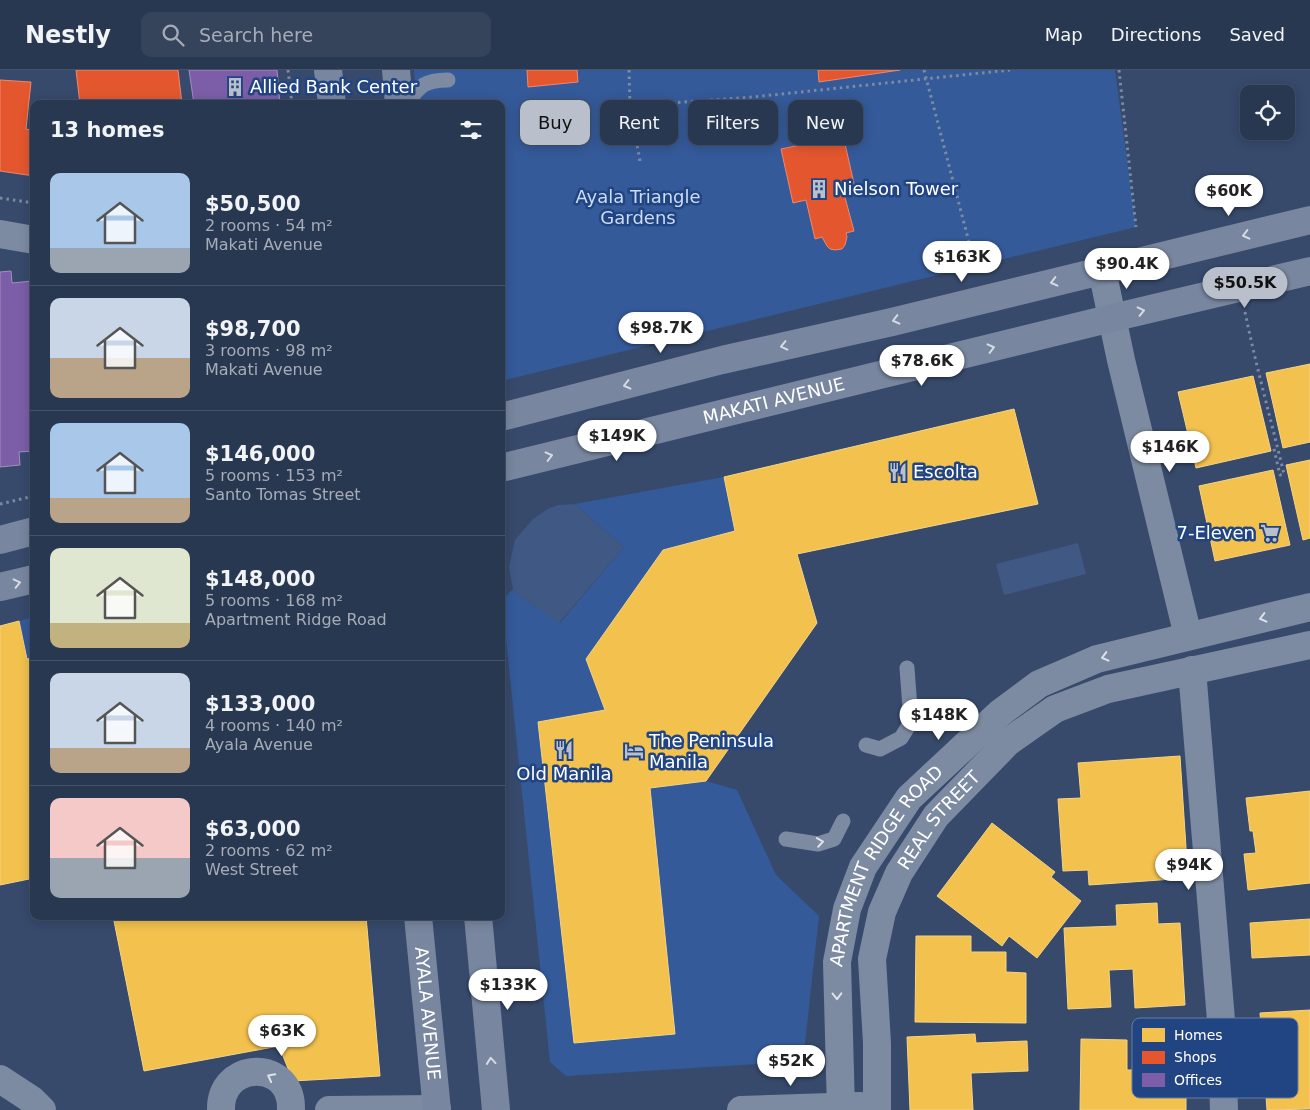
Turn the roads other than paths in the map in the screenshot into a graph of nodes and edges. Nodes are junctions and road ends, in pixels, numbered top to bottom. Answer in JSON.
{"nodes":[{"id":1,"x":328,"y":70,"type":"edge"},
{"id":2,"x":396,"y":70,"type":"edge"},
{"id":3,"x":448,"y":80,"type":"dead end"},
{"id":4,"x":332,"y":100,"type":"edge"},
{"id":5,"x":399,"y":100,"type":"edge"},
{"id":6,"x":409,"y":100,"type":"edge"},
{"id":7,"x":1310,"y":220,"type":"edge"},
{"id":8,"x":0,"y":234,"type":"edge"},
{"id":9,"x":30,"y":239,"type":"edge"},
{"id":10,"x":1102,"y":270,"type":"junction"},
{"id":11,"x":1310,"y":272,"type":"edge"},
{"id":12,"x":1112,"y":318,"type":"junction"},
{"id":13,"x":505,"y":416,"type":"edge"},
{"id":14,"x":505,"y":467,"type":"edge"},
{"id":15,"x":30,"y":532,"type":"edge"},
{"id":16,"x":0,"y":540,"type":"edge"},
{"id":17,"x":30,"y":580,"type":"edge"},
{"id":18,"x":0,"y":587,"type":"edge"},
{"id":19,"x":1310,"y":607,"type":"edge"},
{"id":20,"x":1188,"y":636,"type":"junction"},
{"id":21,"x":1310,"y":645,"type":"edge"},
{"id":22,"x":907,"y":668,"type":"dead end"},
{"id":23,"x":1192,"y":670,"type":"junction"},
{"id":24,"x":866,"y":745,"type":"dead end"},
{"id":25,"x":843,"y":821,"type":"dead end"},
{"id":26,"x":786,"y":839,"type":"dead end"},
{"id":27,"x":418,"y":920,"type":"edge"},
{"id":28,"x":478,"y":920,"type":"edge"},
{"id":29,"x":1221,"y":1018,"type":"edge"},
{"id":30,"x":0,"y":1079,"type":"edge"},
{"id":31,"x":877,"y":1108,"type":"edge"},
{"id":32,"x":841,"y":1109,"type":"edge"},
{"id":33,"x":42,"y":1110,"type":"edge"},
{"id":34,"x":221,"y":1110,"type":"edge"},
{"id":35,"x":291,"y":1110,"type":"edge"},
{"id":36,"x":329,"y":1110,"type":"edge"},
{"id":37,"x":437,"y":1110,"type":"edge"},
{"id":38,"x":496,"y":1110,"type":"edge"},
{"id":39,"x":741,"y":1110,"type":"edge"}],
"edges":[{"from":1,"to":4,"type":"main road"},
{"from":2,"to":5,"type":"main road"},
{"from":3,"to":6,"type":"lane"},
{"from":7,"to":10,"type":"main road","one_way":true},
{"from":8,"to":9,"type":"street"},
{"from":10,"to":12,"type":"street"},
{"from":10,"to":13,"type":"main road","one_way":true},
{"from":12,"to":11,"type":"main road","name":"MAKATI AVENUE","one_way":true},
{"from":14,"to":12,"type":"main road","name":"MAKATI AVENUE","one_way":true},
{"from":12,"to":20,"type":"street"},
{"from":15,"to":16,"type":"main road"},
{"from":18,"to":17,"type":"main road","one_way":true},
{"from":19,"to":20,"type":"street","name":"APARTMENT RIDGE ROAD","one_way":true},
{"from":20,"to":32,"type":"street","name":"APARTMENT RIDGE ROAD","one_way":true},
{"from":21,"to":23,"type":"street","name":"REAL STREET"},
{"from":22,"to":24,"type":"lane"},
{"from":23,"to":29,"type":"street"},
{"from":23,"to":31,"type":"street","name":"REAL STREET"},
{"from":26,"to":25,"type":"lane","one_way":true},
{"from":27,"to":37,"type":"main road","name":"AYALA AVENUE"},
{"from":38,"to":28,"type":"main road","one_way":true},
{"from":30,"to":33,"type":"street"},
{"from":31,"to":32,"type":"street"},
{"from":32,"to":39,"type":"street"},
{"from":35,"to":34,"type":"street","one_way":true},
{"from":36,"to":37,"type":"street"}]}
